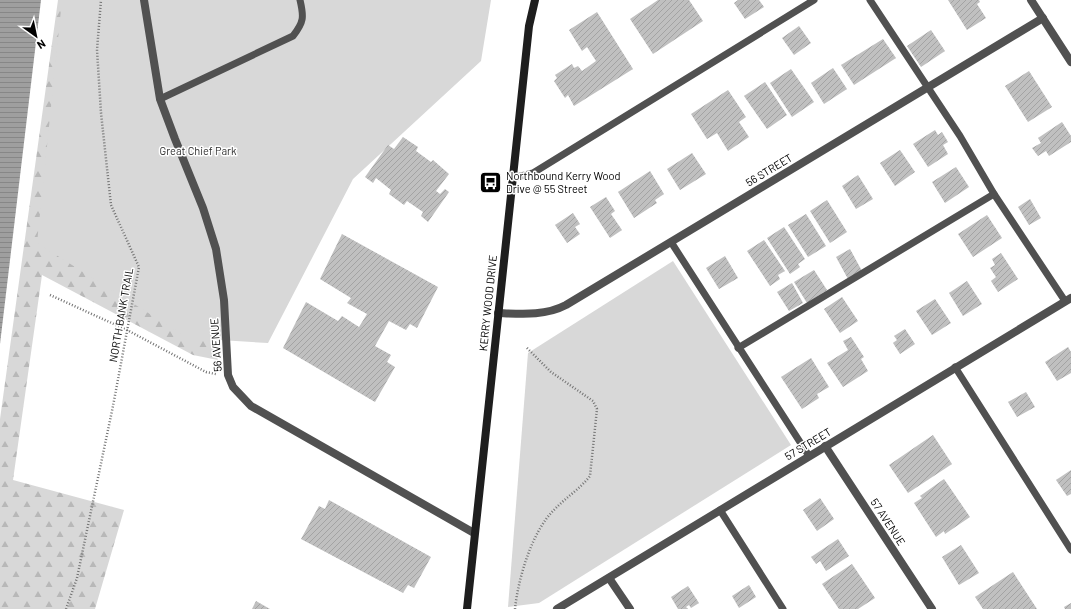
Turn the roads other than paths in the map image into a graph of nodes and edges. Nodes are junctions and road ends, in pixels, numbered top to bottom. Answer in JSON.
{"nodes":[{"id":1,"x":144,"y":0,"type":"edge"},
{"id":2,"x":300,"y":0,"type":"edge"},
{"id":3,"x":535,"y":0,"type":"edge"},
{"id":4,"x":814,"y":0,"type":"edge"},
{"id":5,"x":870,"y":0,"type":"edge"},
{"id":6,"x":1031,"y":0,"type":"edge"},
{"id":7,"x":1043,"y":18,"type":"junction"},
{"id":8,"x":1071,"y":62,"type":"edge"},
{"id":9,"x":927,"y":87,"type":"junction"},
{"id":10,"x":160,"y":99,"type":"junction"},
{"id":11,"x":513,"y":178,"type":"junction"},
{"id":12,"x":994,"y":194,"type":"junction"},
{"id":13,"x":671,"y":242,"type":"junction"},
{"id":14,"x":1068,"y":300,"type":"edge"},
{"id":15,"x":498,"y":313,"type":"junction"},
{"id":16,"x":738,"y":348,"type":"junction"},
{"id":17,"x":955,"y":367,"type":"junction"},
{"id":18,"x":825,"y":446,"type":"junction"},
{"id":19,"x":808,"y":456,"type":"junction"},
{"id":20,"x":720,"y":510,"type":"junction"},
{"id":21,"x":474,"y":533,"type":"junction"},
{"id":22,"x":1071,"y":550,"type":"edge"},
{"id":23,"x":610,"y":578,"type":"junction"},
{"id":24,"x":467,"y":609,"type":"edge"},
{"id":25,"x":556,"y":609,"type":"edge"},
{"id":26,"x":630,"y":609,"type":"edge"},
{"id":27,"x":783,"y":609,"type":"edge"},
{"id":28,"x":932,"y":609,"type":"edge"}],
"edges":[{"from":1,"to":10,"type":"street","name":"56 AVENUE"},
{"from":2,"to":10,"type":"lane"},
{"from":3,"to":11,"type":"street","name":"KERRY WOOD DRIVE"},
{"from":4,"to":11,"type":"lane"},
{"from":5,"to":9,"type":"lane"},
{"from":6,"to":7,"type":"street"},
{"from":7,"to":8,"type":"street"},
{"from":7,"to":9,"type":"street","name":"56 STREET"},
{"from":9,"to":12,"type":"lane"},
{"from":9,"to":13,"type":"street","name":"56 STREET"},
{"from":10,"to":21,"type":"street","name":"56 AVENUE"},
{"from":11,"to":15,"type":"street","name":"KERRY WOOD DRIVE"},
{"from":12,"to":14,"type":"lane"},
{"from":12,"to":16,"type":"lane"},
{"from":13,"to":15,"type":"street","name":"56 STREET"},
{"from":13,"to":16,"type":"lane"},
{"from":14,"to":17,"type":"street","name":"57 STREET"},
{"from":15,"to":21,"type":"street","name":"KERRY WOOD DRIVE"},
{"from":16,"to":19,"type":"lane"},
{"from":17,"to":18,"type":"street","name":"57 STREET"},
{"from":17,"to":22,"type":"lane"},
{"from":18,"to":19,"type":"street","name":"57 STREET"},
{"from":18,"to":28,"type":"street","name":"57 AVENUE"},
{"from":19,"to":20,"type":"street","name":"57 STREET"},
{"from":20,"to":23,"type":"street","name":"57 STREET"},
{"from":20,"to":27,"type":"lane"},
{"from":21,"to":24,"type":"street","name":"KERRY WOOD DRIVE"},
{"from":23,"to":25,"type":"street","name":"57 STREET"},
{"from":23,"to":26,"type":"street"}]}
